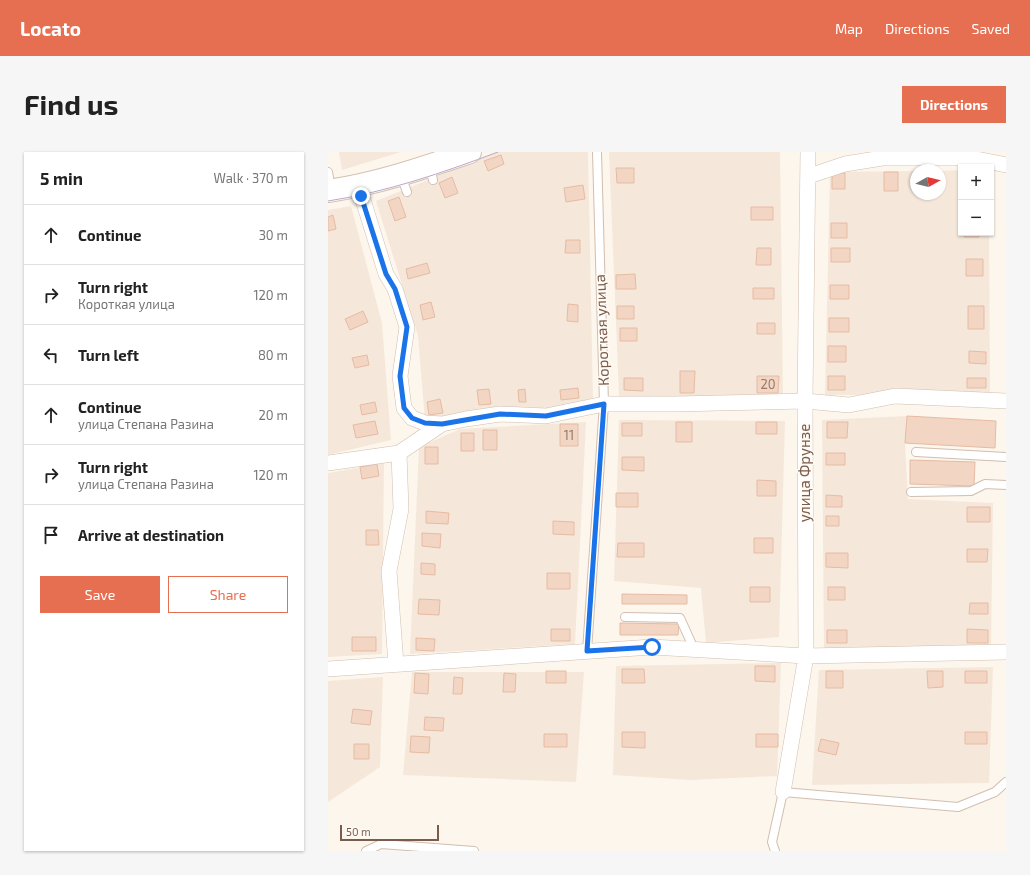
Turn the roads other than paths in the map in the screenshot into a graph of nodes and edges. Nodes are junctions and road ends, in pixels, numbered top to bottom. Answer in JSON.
{"nodes":[{"id":1,"x":470,"y":152,"type":"edge"},
{"id":2,"x":596,"y":152,"type":"edge"},
{"id":3,"x":808,"y":152,"type":"edge"},
{"id":4,"x":1006,"y":165,"type":"edge"},
{"id":5,"x":809,"y":176,"type":"junction"},
{"id":6,"x":329,"y":185,"type":"edge"},
{"id":7,"x":359,"y":186,"type":"junction"},
{"id":8,"x":805,"y":401,"type":"junction"},
{"id":9,"x":1006,"y":401,"type":"edge"},
{"id":10,"x":604,"y":404,"type":"junction"},
{"id":11,"x":442,"y":424,"type":"junction"},
{"id":12,"x":916,"y":452,"type":"dead end"},
{"id":13,"x":399,"y":453,"type":"junction"},
{"id":14,"x":1006,"y":457,"type":"edge"},
{"id":15,"x":328,"y":463,"type":"edge"},
{"id":16,"x":1006,"y":485,"type":"edge"},
{"id":17,"x":911,"y":492,"type":"dead end"},
{"id":18,"x":625,"y":617,"type":"dead end"},
{"id":19,"x":694,"y":649,"type":"junction"},
{"id":20,"x":587,"y":651,"type":"junction"},
{"id":21,"x":1006,"y":652,"type":"edge"},
{"id":22,"x":806,"y":656,"type":"junction"},
{"id":23,"x":396,"y":664,"type":"junction"},
{"id":24,"x":328,"y":669,"type":"edge"},
{"id":25,"x":1006,"y":782,"type":"edge"},
{"id":26,"x":783,"y":792,"type":"junction"},
{"id":27,"x":366,"y":851,"type":"edge"},
{"id":28,"x":474,"y":851,"type":"edge"},
{"id":29,"x":775,"y":851,"type":"edge"}],
"edges":[{"from":1,"to":7,"type":"main road"},
{"from":2,"to":10,"type":"lane","name":"Короткая улица"},
{"from":3,"to":5,"type":"street","name":"улица Фрунзе"},
{"from":4,"to":5,"type":"street"},
{"from":5,"to":8,"type":"street","name":"улица Фрунзе"},
{"from":6,"to":7,"type":"main road"},
{"from":7,"to":11,"type":"street"},
{"from":8,"to":9,"type":"street"},
{"from":8,"to":10,"type":"street"},
{"from":8,"to":22,"type":"street","name":"улица Фрунзе"},
{"from":10,"to":11,"type":"street"},
{"from":10,"to":20,"type":"lane","name":"Короткая улица"},
{"from":11,"to":13,"type":"street"},
{"from":12,"to":14,"type":"lane"},
{"from":13,"to":15,"type":"street"},
{"from":13,"to":23,"type":"street"},
{"from":16,"to":17,"type":"lane"},
{"from":18,"to":19,"type":"lane"},
{"from":19,"to":20,"type":"street"},
{"from":19,"to":22,"type":"street"},
{"from":20,"to":23,"type":"street"},
{"from":21,"to":22,"type":"street"},
{"from":22,"to":26,"type":"street","name":"улица Фрунзе"},
{"from":23,"to":24,"type":"street"},
{"from":25,"to":26,"type":"lane"},
{"from":26,"to":29,"type":"lane"},
{"from":27,"to":28,"type":"lane"}]}
